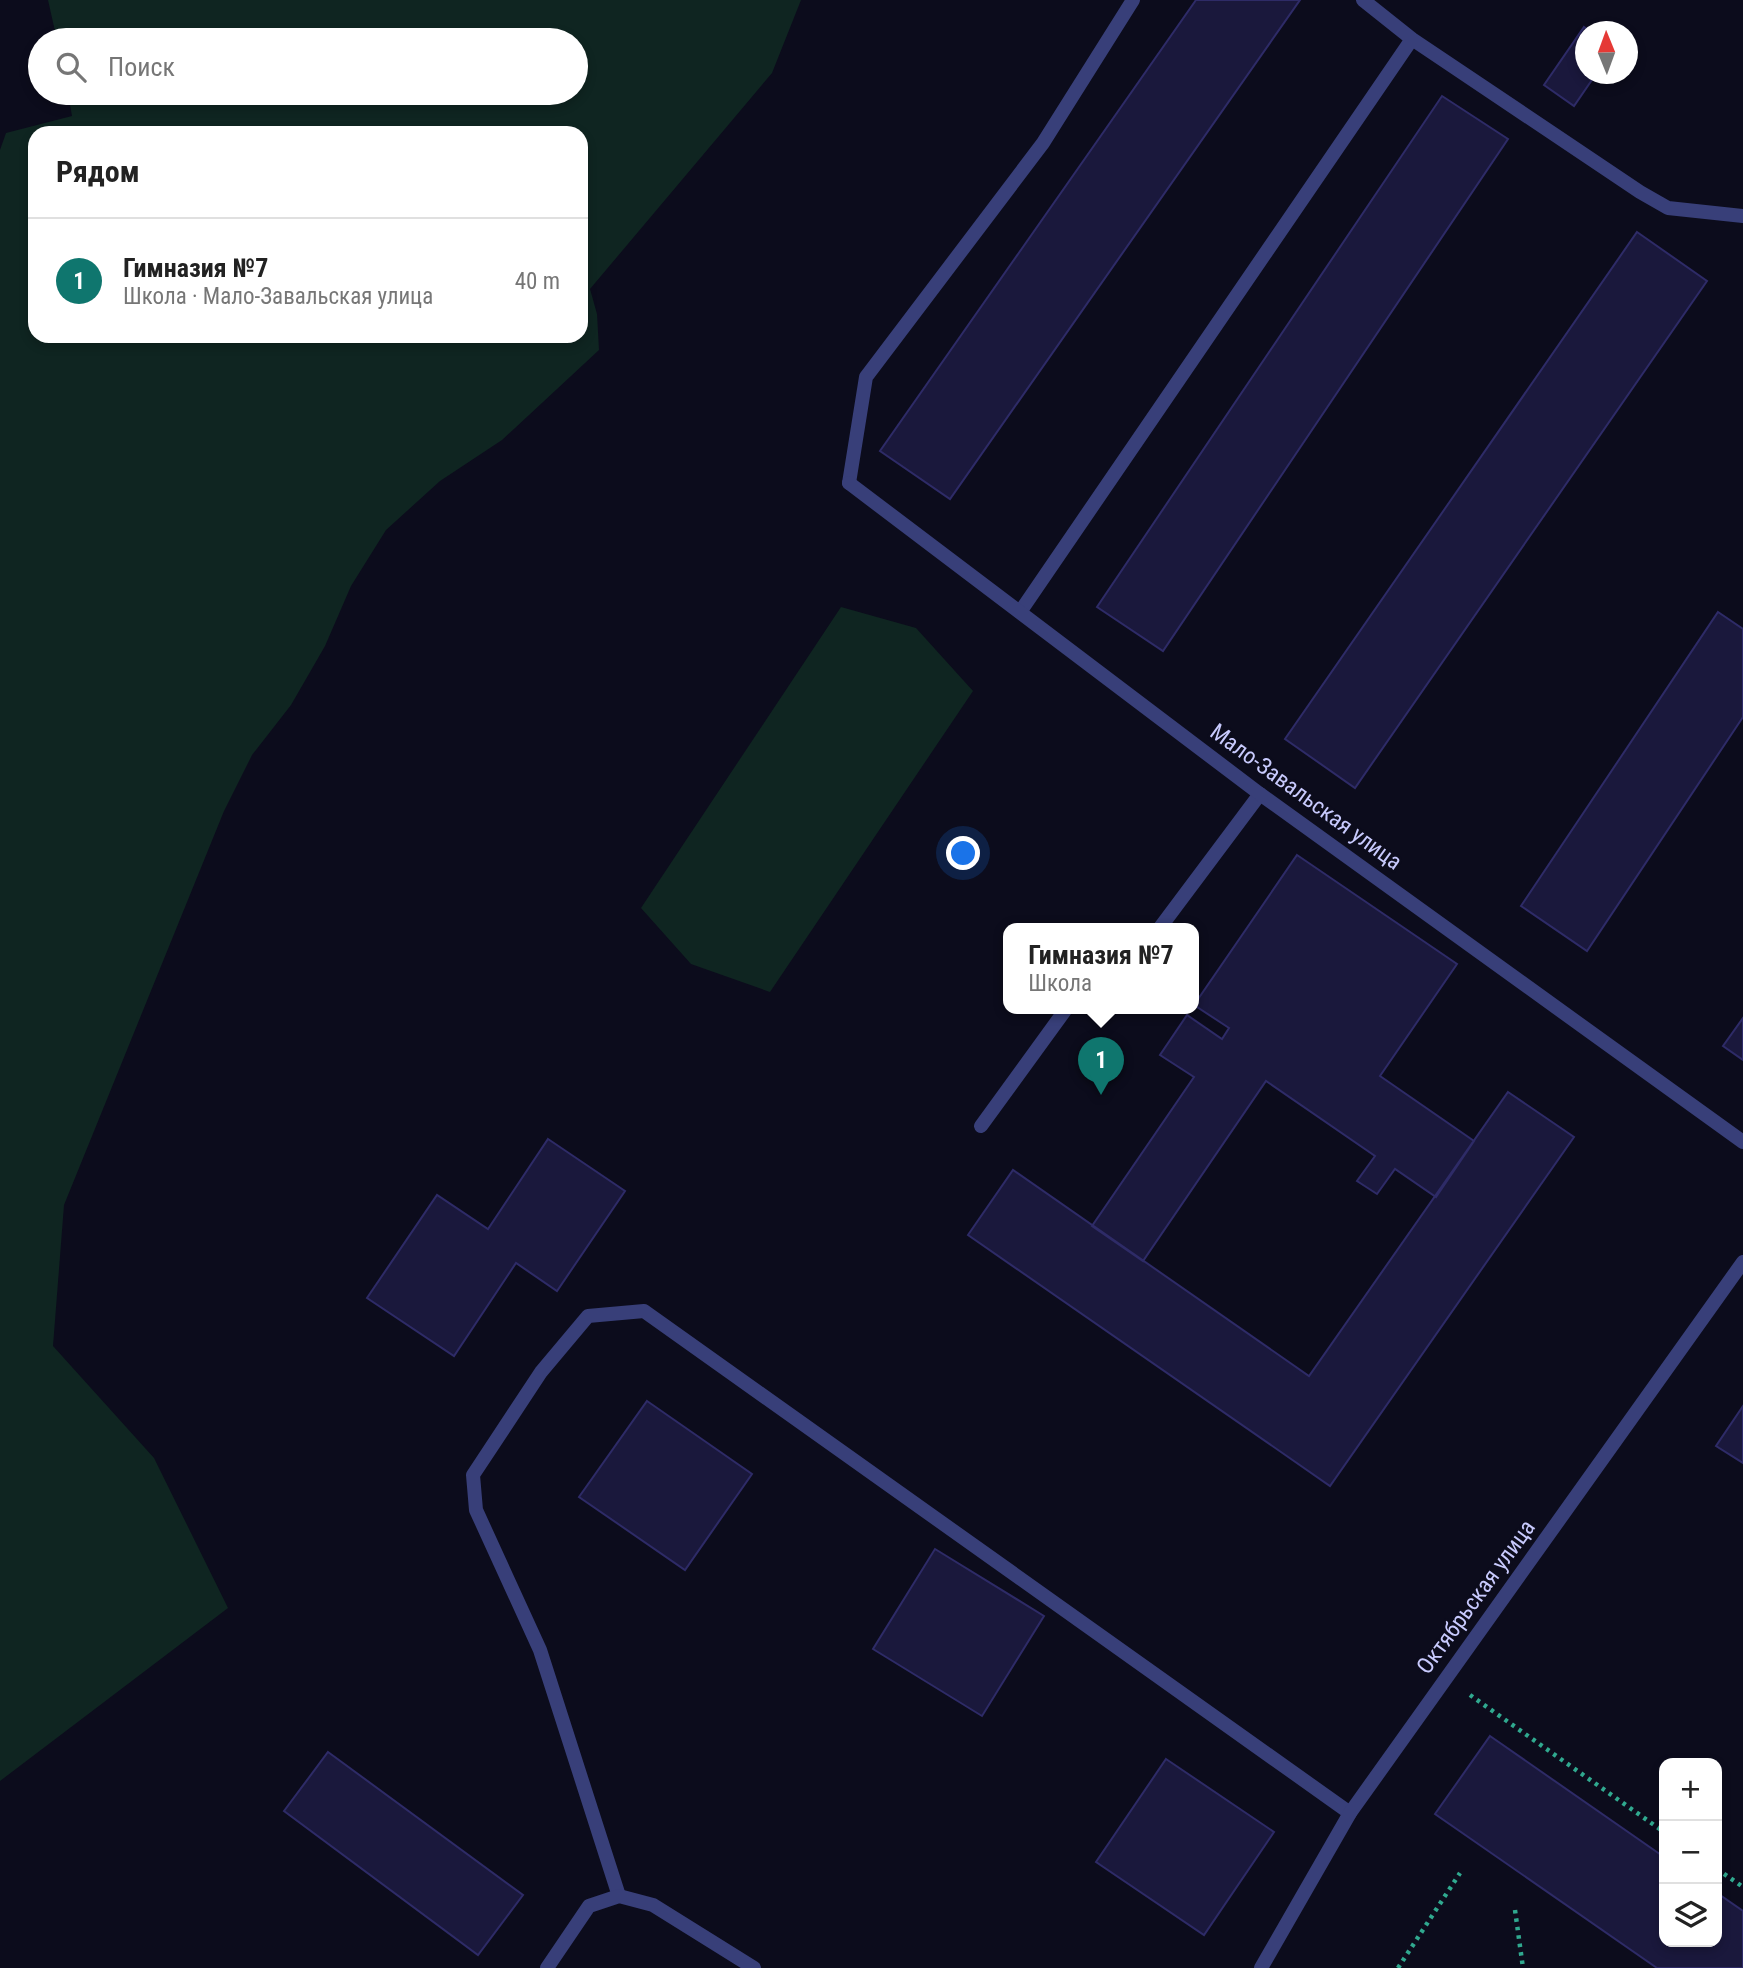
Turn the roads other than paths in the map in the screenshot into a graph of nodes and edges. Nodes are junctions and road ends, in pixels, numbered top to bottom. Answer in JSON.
{"nodes":[{"id":1,"x":1133,"y":0,"type":"edge"},
{"id":2,"x":1363,"y":0,"type":"edge"},
{"id":3,"x":1412,"y":39,"type":"junction"},
{"id":4,"x":1743,"y":216,"type":"edge"},
{"id":5,"x":1020,"y":612,"type":"junction"},
{"id":6,"x":1260,"y":794,"type":"junction"},
{"id":7,"x":1163,"y":923,"type":"edge"},
{"id":8,"x":1062,"y":1014,"type":"edge"},
{"id":9,"x":981,"y":1126,"type":"dead end"},
{"id":10,"x":1743,"y":1142,"type":"edge"},
{"id":11,"x":1743,"y":1262,"type":"edge"},
{"id":12,"x":1350,"y":1813,"type":"junction"},
{"id":13,"x":619,"y":1896,"type":"junction"},
{"id":14,"x":547,"y":1968,"type":"edge"},
{"id":15,"x":754,"y":1968,"type":"edge"},
{"id":16,"x":1261,"y":1968,"type":"edge"}],
"edges":[{"from":1,"to":5,"type":"street","name":"Мало-Завальская улица"},
{"from":2,"to":3,"type":"street"},
{"from":3,"to":4,"type":"street"},
{"from":3,"to":5,"type":"street"},
{"from":5,"to":6,"type":"street","name":"Мало-Завальская улица"},
{"from":6,"to":7,"type":"street"},
{"from":6,"to":10,"type":"street","name":"Мало-Завальская улица"},
{"from":8,"to":9,"type":"street"},
{"from":11,"to":12,"type":"street","name":"Октябрьская улица"},
{"from":12,"to":13,"type":"street"},
{"from":12,"to":16,"type":"street","name":"Октябрьская улица"},
{"from":13,"to":14,"type":"street"},
{"from":13,"to":15,"type":"street"}]}
